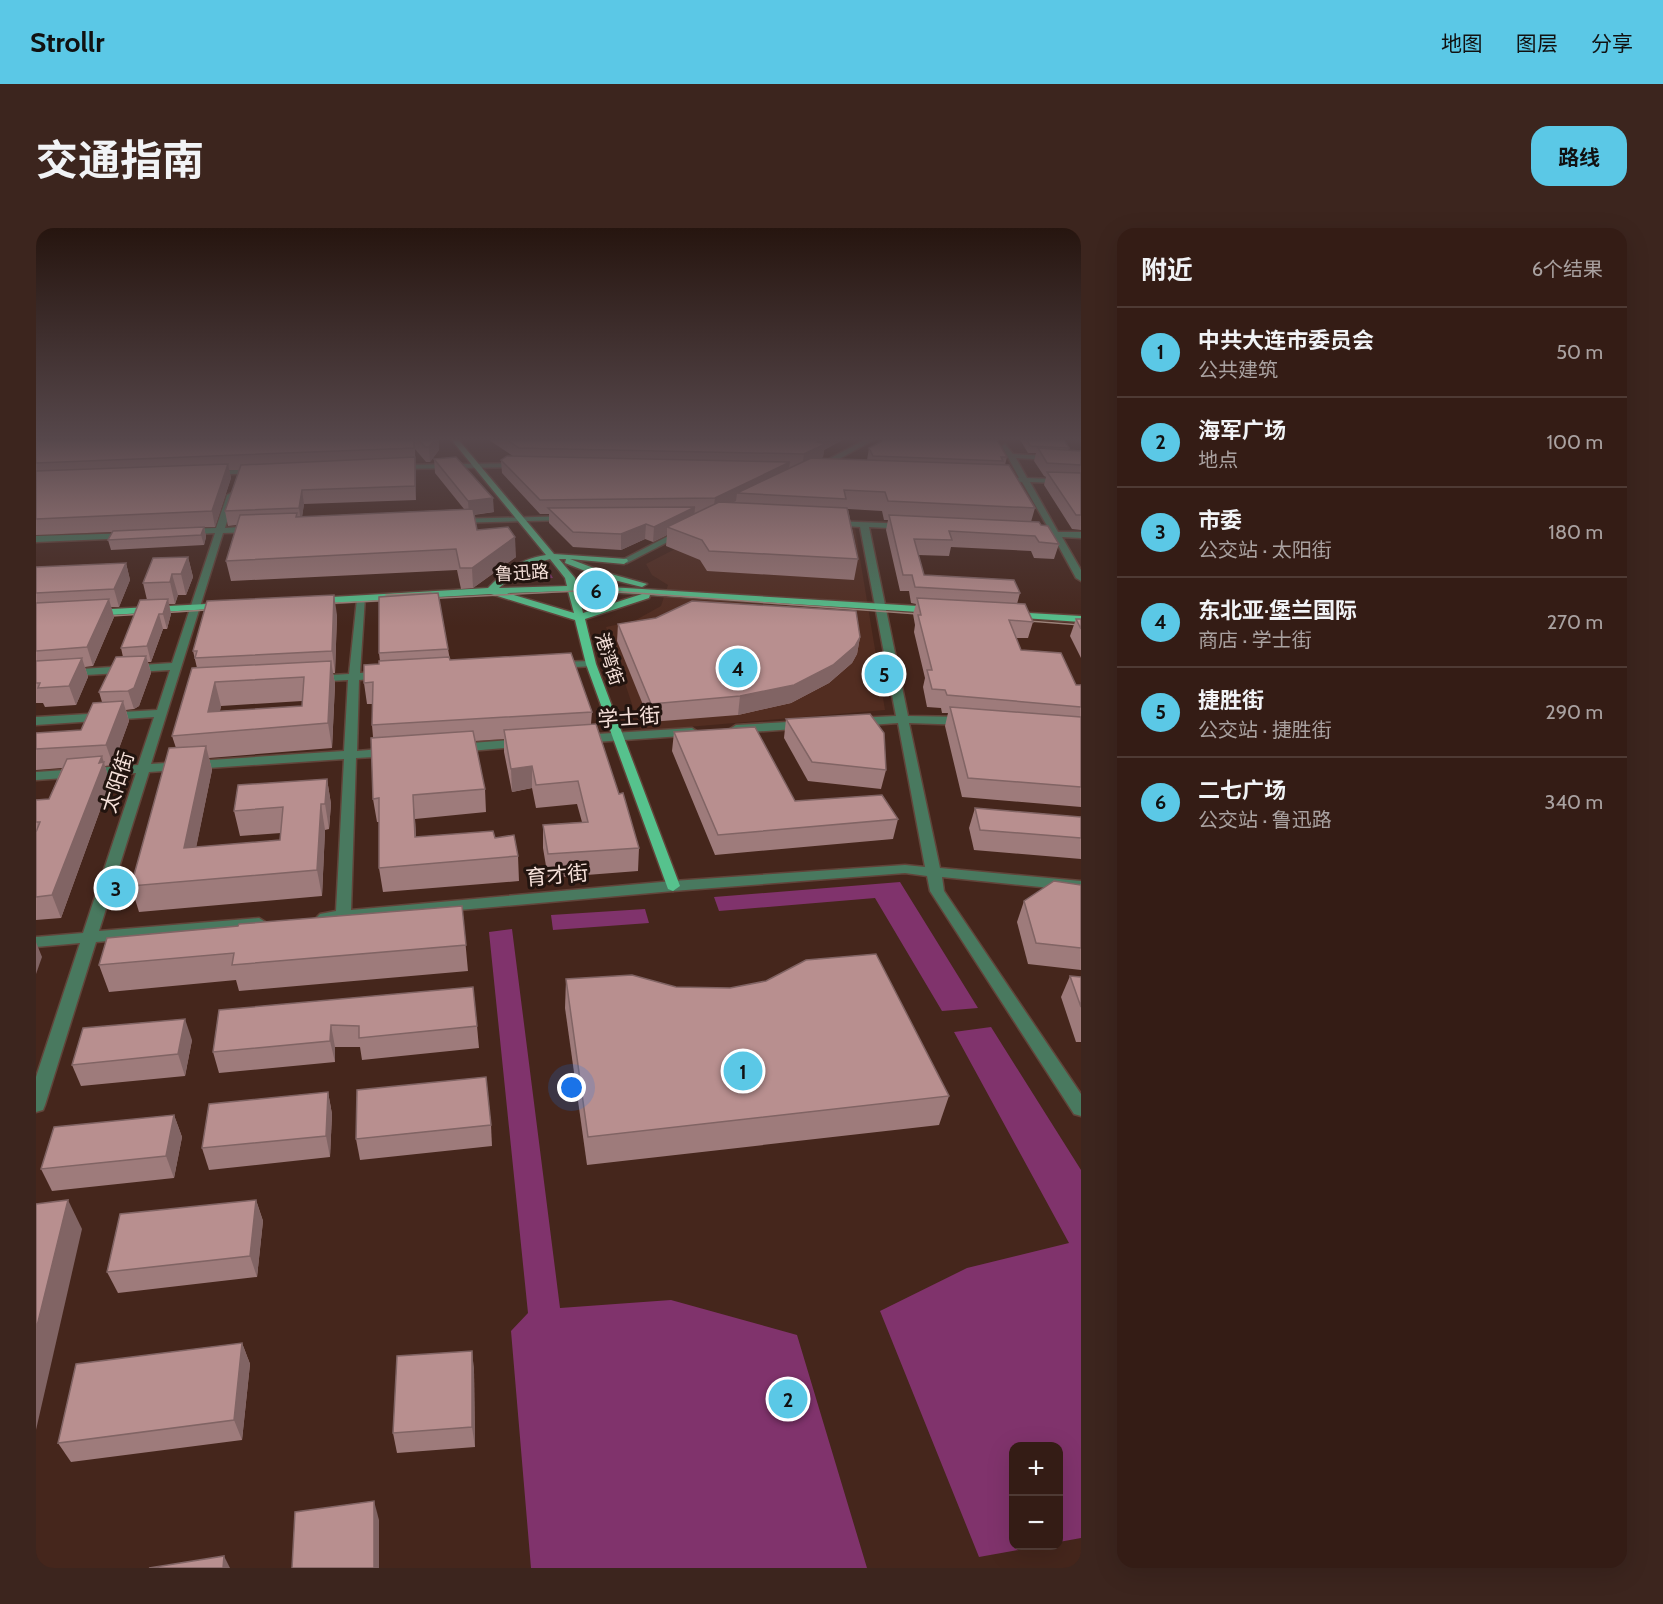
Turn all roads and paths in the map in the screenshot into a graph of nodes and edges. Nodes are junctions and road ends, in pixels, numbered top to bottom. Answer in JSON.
{"nodes":[{"id":1,"x":230,"y":501,"type":"edge"},
{"id":2,"x":507,"y":501,"type":"edge"},
{"id":3,"x":1037,"y":501,"type":"edge"},
{"id":4,"x":522,"y":518,"type":"junction"},
{"id":5,"x":581,"y":518,"type":"edge"},
{"id":6,"x":443,"y":521,"type":"edge"},
{"id":7,"x":822,"y":522,"type":"edge"},
{"id":8,"x":864,"y":524,"type":"junction"},
{"id":9,"x":694,"y":526,"type":"edge"},
{"id":10,"x":912,"y":527,"type":"edge"},
{"id":11,"x":267,"y":529,"type":"edge"},
{"id":12,"x":220,"y":531,"type":"junction"},
{"id":13,"x":1020,"y":532,"type":"edge"},
{"id":14,"x":174,"y":533,"type":"edge"},
{"id":15,"x":139,"y":534,"type":"edge"},
{"id":16,"x":1056,"y":534,"type":"junction"},
{"id":17,"x":1081,"y":535,"type":"edge"},
{"id":18,"x":36,"y":539,"type":"edge"},
{"id":19,"x":554,"y":556,"type":"junction"},
{"id":20,"x":624,"y":561,"type":"junction"},
{"id":21,"x":598,"y":573,"type":"junction"},
{"id":22,"x":1081,"y":578,"type":"edge"},
{"id":23,"x":572,"y":583,"type":"junction"},
{"id":24,"x":652,"y":586,"type":"junction"},
{"id":25,"x":491,"y":591,"type":"junction"},
{"id":26,"x":676,"y":592,"type":"junction"},
{"id":27,"x":362,"y":599,"type":"junction"},
{"id":28,"x":302,"y":602,"type":"edge"},
{"id":29,"x":242,"y":605,"type":"edge"},
{"id":30,"x":881,"y":607,"type":"junction"},
{"id":31,"x":194,"y":608,"type":"junction"},
{"id":32,"x":940,"y":610,"type":"edge"},
{"id":33,"x":82,"y":614,"type":"edge"},
{"id":34,"x":999,"y":614,"type":"edge"},
{"id":35,"x":578,"y":618,"type":"junction"},
{"id":36,"x":1081,"y":619,"type":"edge"},
{"id":37,"x":591,"y":664,"type":"junction"},
{"id":38,"x":176,"y":666,"type":"junction"},
{"id":39,"x":543,"y":666,"type":"edge"},
{"id":40,"x":389,"y":674,"type":"edge"},
{"id":41,"x":36,"y":675,"type":"edge"},
{"id":42,"x":354,"y":676,"type":"junction"},
{"id":43,"x":296,"y":680,"type":"edge"},
{"id":44,"x":161,"y":712,"type":"junction"},
{"id":45,"x":903,"y":720,"type":"junction"},
{"id":46,"x":36,"y":721,"type":"edge"},
{"id":47,"x":976,"y":722,"type":"edge"},
{"id":48,"x":844,"y":723,"type":"edge"},
{"id":49,"x":820,"y":724,"type":"edge"},
{"id":50,"x":724,"y":730,"type":"edge"},
{"id":51,"x":701,"y":732,"type":"edge"},
{"id":52,"x":617,"y":737,"type":"junction"},
{"id":53,"x":571,"y":740,"type":"edge"},
{"id":54,"x":536,"y":742,"type":"edge"},
{"id":55,"x":443,"y":749,"type":"edge"},
{"id":56,"x":408,"y":751,"type":"edge"},
{"id":57,"x":350,"y":755,"type":"junction"},
{"id":58,"x":144,"y":769,"type":"junction"},
{"id":59,"x":36,"y":776,"type":"edge"},
{"id":60,"x":933,"y":872,"type":"junction"},
{"id":61,"x":673,"y":886,"type":"junction"},
{"id":62,"x":1081,"y":886,"type":"edge"},
{"id":63,"x":343,"y":915,"type":"junction"},
{"id":64,"x":308,"y":918,"type":"edge"},
{"id":65,"x":273,"y":921,"type":"edge"},
{"id":66,"x":88,"y":938,"type":"junction"},
{"id":67,"x":36,"y":942,"type":"edge"},
{"id":68,"x":36,"y":1105,"type":"edge"},
{"id":69,"x":1081,"y":1109,"type":"edge"}],
"edges":[{"from":1,"to":12,"type":"street","name":"太阳街"},
{"from":2,"to":4,"type":"main road","name":"港湾街"},
{"from":3,"to":16,"type":"street"},
{"from":4,"to":5,"type":"street"},
{"from":4,"to":6,"type":"street"},
{"from":4,"to":19,"type":"main road","name":"港湾街"},
{"from":7,"to":8,"type":"street"},
{"from":8,"to":10,"type":"street"},
{"from":8,"to":30,"type":"street"},
{"from":9,"to":20,"type":"street"},
{"from":11,"to":12,"type":"street"},
{"from":12,"to":14,"type":"street"},
{"from":12,"to":31,"type":"street","name":"太阳街"},
{"from":13,"to":16,"type":"street"},
{"from":15,"to":18,"type":"street"},
{"from":16,"to":17,"type":"street"},
{"from":16,"to":22,"type":"street"},
{"from":19,"to":20,"type":"main road"},
{"from":19,"to":21,"type":"main road"},
{"from":19,"to":23,"type":"main road","name":"港湾街"},
{"from":19,"to":25,"type":"main road"},
{"from":20,"to":21,"type":"main road"},
{"from":20,"to":24,"type":"main road"},
{"from":21,"to":23,"type":"main road"},
{"from":21,"to":24,"type":"main road"},
{"from":23,"to":25,"type":"main road","name":"鲁迅路"},
{"from":23,"to":26,"type":"main road","name":"鲁迅路"},
{"from":23,"to":35,"type":"main road","name":"港湾街"},
{"from":24,"to":26,"type":"main road"},
{"from":25,"to":27,"type":"main road","name":"鲁迅路"},
{"from":25,"to":35,"type":"main road"},
{"from":26,"to":30,"type":"main road","name":"鲁迅路"},
{"from":26,"to":35,"type":"main road"},
{"from":27,"to":28,"type":"main road","name":"鲁迅路"},
{"from":27,"to":42,"type":"street"},
{"from":29,"to":31,"type":"main road"},
{"from":30,"to":32,"type":"main road","name":"鲁迅路"},
{"from":30,"to":45,"type":"street"},
{"from":31,"to":33,"type":"main road"},
{"from":31,"to":38,"type":"street","name":"太阳街"},
{"from":34,"to":36,"type":"main road"},
{"from":35,"to":37,"type":"main road","name":"港湾街"},
{"from":37,"to":39,"type":"street"},
{"from":37,"to":52,"type":"main road","name":"港湾街"},
{"from":38,"to":41,"type":"street"},
{"from":38,"to":44,"type":"street","name":"太阳街"},
{"from":40,"to":42,"type":"street"},
{"from":42,"to":43,"type":"street"},
{"from":42,"to":57,"type":"street"},
{"from":44,"to":46,"type":"street"},
{"from":44,"to":58,"type":"street","name":"太阳街"},
{"from":45,"to":47,"type":"street"},
{"from":45,"to":48,"type":"street"},
{"from":45,"to":60,"type":"street"},
{"from":49,"to":50,"type":"street"},
{"from":51,"to":52,"type":"street","name":"学士街"},
{"from":52,"to":53,"type":"street","name":"学士街"},
{"from":52,"to":61,"type":"main road","name":"港湾街"},
{"from":54,"to":55,"type":"street"},
{"from":56,"to":57,"type":"street"},
{"from":57,"to":58,"type":"street"},
{"from":57,"to":63,"type":"street"},
{"from":58,"to":59,"type":"street"},
{"from":58,"to":66,"type":"street","name":"太阳街"},
{"from":60,"to":61,"type":"street","name":"育才街"},
{"from":60,"to":62,"type":"street","name":"育才街"},
{"from":60,"to":69,"type":"street"},
{"from":61,"to":63,"type":"street","name":"育才街"},
{"from":63,"to":64,"type":"street","name":"育才街"},
{"from":65,"to":66,"type":"street"},
{"from":66,"to":67,"type":"street"},
{"from":66,"to":68,"type":"street","name":"太阳街"}]}
